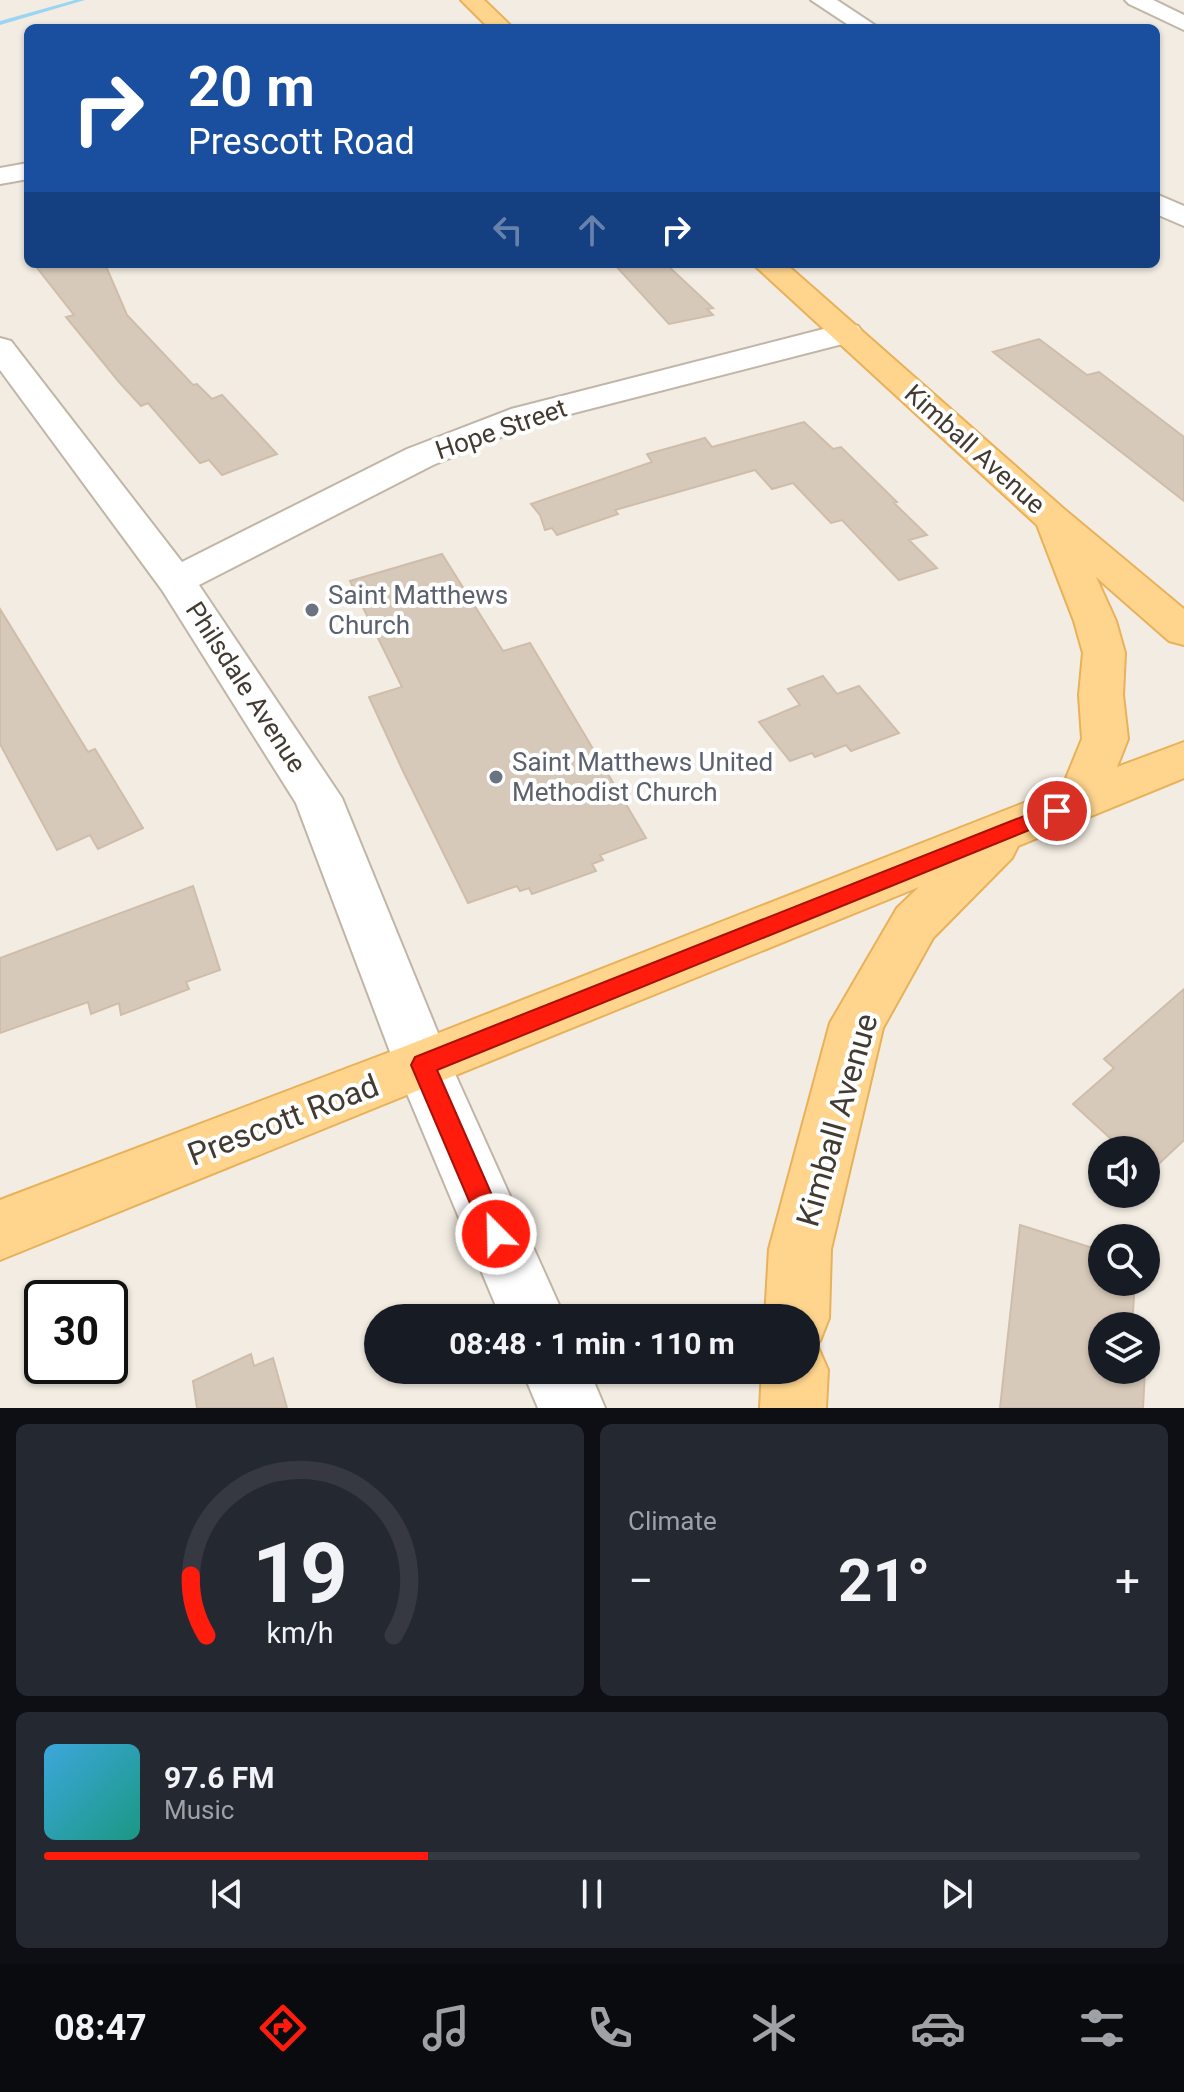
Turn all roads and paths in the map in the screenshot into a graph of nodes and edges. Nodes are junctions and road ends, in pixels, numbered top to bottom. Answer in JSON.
{"nodes":[{"id":1,"x":472,"y":0,"type":"edge"},
{"id":2,"x":822,"y":0,"type":"edge"},
{"id":3,"x":1136,"y":0,"type":"edge"},
{"id":4,"x":1184,"y":23,"type":"edge"},
{"id":5,"x":498,"y":24,"type":"edge"},
{"id":6,"x":861,"y":24,"type":"edge"},
{"id":7,"x":24,"y":172,"type":"edge"},
{"id":8,"x":0,"y":176,"type":"edge"},
{"id":9,"x":1160,"y":204,"type":"edge"},
{"id":10,"x":1184,"y":218,"type":"edge"},
{"id":11,"x":773,"y":268,"type":"edge"},
{"id":12,"x":847,"y":333,"type":"junction"},
{"id":13,"x":0,"y":348,"type":"edge"},
{"id":14,"x":1051,"y":517,"type":"junction"},
{"id":15,"x":176,"y":581,"type":"junction"},
{"id":16,"x":1184,"y":631,"type":"edge"},
{"id":17,"x":1184,"y":759,"type":"edge"},
{"id":18,"x":1080,"y":802,"type":"junction"},
{"id":19,"x":1011,"y":829,"type":"junction"},
{"id":20,"x":423,"y":1065,"type":"junction"},
{"id":21,"x":0,"y":1230,"type":"edge"},
{"id":22,"x":527,"y":1304,"type":"edge"},
{"id":23,"x":798,"y":1304,"type":"edge"},
{"id":24,"x":561,"y":1384,"type":"edge"},
{"id":25,"x":794,"y":1384,"type":"edge"},
{"id":26,"x":572,"y":1408,"type":"edge"},
{"id":27,"x":793,"y":1408,"type":"edge"}],
"edges":[{"from":1,"to":5,"type":"main road"},
{"from":2,"to":6,"type":"street"},
{"from":3,"to":4,"type":"street"},
{"from":7,"to":8,"type":"street"},
{"from":9,"to":10,"type":"street"},
{"from":11,"to":12,"type":"main road","name":"Kimball Avenue"},
{"from":12,"to":14,"type":"main road","name":"Kimball Avenue"},
{"from":12,"to":15,"type":"street","name":"Hope Street"},
{"from":13,"to":15,"type":"street","name":"Philsdale Avenue"},
{"from":14,"to":16,"type":"main road","name":"Kimball Avenue"},
{"from":14,"to":18,"type":"main road"},
{"from":15,"to":20,"type":"street","name":"Philsdale Avenue"},
{"from":17,"to":18,"type":"main road","name":"Prescott Road"},
{"from":18,"to":19,"type":"main road","name":"Prescott Road"},
{"from":19,"to":20,"type":"main road","name":"Prescott Road"},
{"from":19,"to":23,"type":"main road","name":"Kimball Avenue"},
{"from":20,"to":21,"type":"main road","name":"Prescott Road"},
{"from":20,"to":22,"type":"street"},
{"from":24,"to":26,"type":"street"},
{"from":25,"to":27,"type":"main road"}]}
